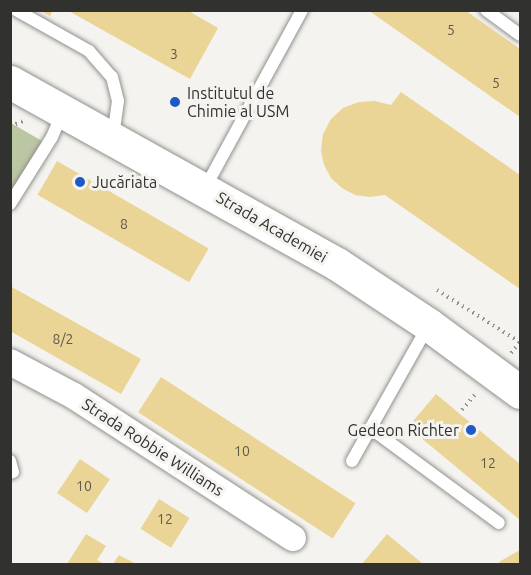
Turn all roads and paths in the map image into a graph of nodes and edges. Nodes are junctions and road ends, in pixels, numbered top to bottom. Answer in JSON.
{"nodes":[{"id":1,"x":16,"y":10,"type":"edge"},
{"id":2,"x":302,"y":10,"type":"edge"},
{"id":3,"x":486,"y":10,"type":"edge"},
{"id":4,"x":520,"y":35,"type":"edge"},
{"id":5,"x":10,"y":82,"type":"edge"},
{"id":6,"x":62,"y":112,"type":"junction"},
{"id":7,"x":27,"y":120,"type":"dead end"},
{"id":8,"x":10,"y":126,"type":"edge"},
{"id":9,"x":113,"y":140,"type":"junction"},
{"id":10,"x":205,"y":188,"type":"junction"},
{"id":11,"x":10,"y":204,"type":"edge"},
{"id":12,"x":437,"y":290,"type":"dead end"},
{"id":13,"x":429,"y":325,"type":"junction"},
{"id":14,"x":520,"y":342,"type":"edge"},
{"id":15,"x":10,"y":362,"type":"edge"},
{"id":16,"x":520,"y":392,"type":"edge"},
{"id":17,"x":370,"y":428,"type":"junction"},
{"id":18,"x":10,"y":461,"type":"edge"},
{"id":19,"x":352,"y":461,"type":"dead end"},
{"id":20,"x":10,"y":473,"type":"edge"},
{"id":21,"x":500,"y":523,"type":"dead end"},
{"id":22,"x":293,"y":538,"type":"dead end"}],
"edges":[{"from":1,"to":9,"type":"lane"},
{"from":2,"to":10,"type":"lane"},
{"from":3,"to":4,"type":"lane"},
{"from":5,"to":6,"type":"street","name":"Strada Academiei"},
{"from":6,"to":9,"type":"street","name":"Strada Academiei"},
{"from":6,"to":11,"type":"lane"},
{"from":7,"to":8,"type":"path"},
{"from":9,"to":10,"type":"street","name":"Strada Academiei"},
{"from":10,"to":13,"type":"street","name":"Strada Academiei"},
{"from":12,"to":14,"type":"path"},
{"from":13,"to":16,"type":"street","name":"Strada Academiei"},
{"from":13,"to":17,"type":"lane"},
{"from":15,"to":22,"type":"street","name":"Strada Robbie Williams"},
{"from":17,"to":19,"type":"lane"},
{"from":17,"to":21,"type":"lane"},
{"from":18,"to":20,"type":"lane"}]}
